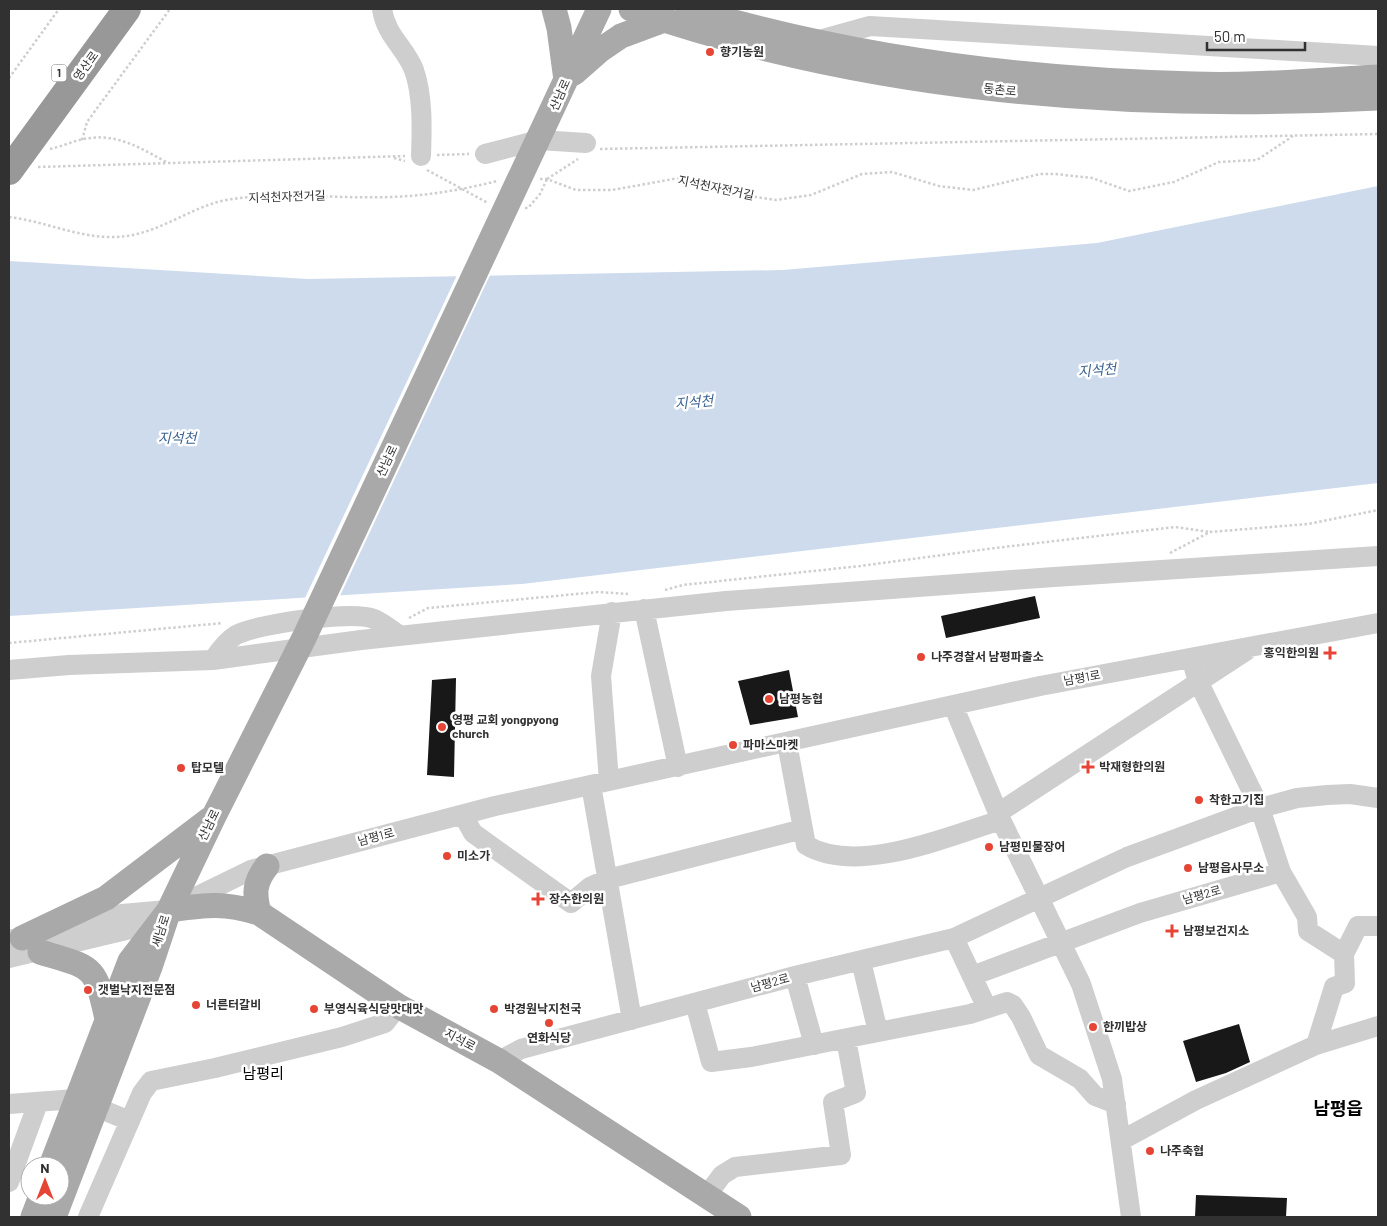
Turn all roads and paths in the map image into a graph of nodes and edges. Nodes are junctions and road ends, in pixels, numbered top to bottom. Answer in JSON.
{"nodes":[{"id":1,"x":59,"y":9,"type":"edge"},
{"id":2,"x":107,"y":9,"type":"edge"},
{"id":3,"x":127,"y":9,"type":"edge"},
{"id":4,"x":170,"y":9,"type":"edge"},
{"id":5,"x":382,"y":9,"type":"edge"},
{"id":6,"x":554,"y":9,"type":"edge"},
{"id":7,"x":599,"y":9,"type":"edge"},
{"id":8,"x":631,"y":9,"type":"edge"},
{"id":9,"x":695,"y":10,"type":"edge"},
{"id":10,"x":664,"y":20,"type":"junction"},
{"id":11,"x":812,"y":42,"type":"junction"},
{"id":12,"x":1378,"y":56,"type":"edge"},
{"id":13,"x":1378,"y":77,"type":"edge"},
{"id":14,"x":9,"y":78,"type":"edge"},
{"id":15,"x":566,"y":80,"type":"junction"},
{"id":16,"x":1378,"y":98,"type":"edge"},
{"id":17,"x":1378,"y":134,"type":"edge"},
{"id":18,"x":1293,"y":136,"type":"junction"},
{"id":19,"x":24,"y":140,"type":"edge"},
{"id":20,"x":82,"y":140,"type":"junction"},
{"id":21,"x":590,"y":146,"type":"junction"},
{"id":22,"x":485,"y":154,"type":"joint"},
{"id":23,"x":391,"y":157,"type":"junction"},
{"id":24,"x":169,"y":163,"type":"junction"},
{"id":25,"x":419,"y":163,"type":"junction"},
{"id":26,"x":536,"y":164,"type":"junction"},
{"id":27,"x":22,"y":169,"type":"edge"},
{"id":28,"x":547,"y":179,"type":"junction"},
{"id":29,"x":499,"y":181,"type":"dead end"},
{"id":30,"x":464,"y":189,"type":"junction"},
{"id":31,"x":492,"y":205,"type":"dead end"},
{"id":32,"x":519,"y":208,"type":"dead end"},
{"id":33,"x":9,"y":217,"type":"edge"},
{"id":34,"x":1378,"y":510,"type":"edge"},
{"id":35,"x":1210,"y":532,"type":"junction"},
{"id":36,"x":1165,"y":555,"type":"dead end"},
{"id":37,"x":1378,"y":556,"type":"edge"},
{"id":38,"x":658,"y":592,"type":"dead end"},
{"id":39,"x":639,"y":602,"type":"junction"},
{"id":40,"x":612,"y":612,"type":"junction"},
{"id":41,"x":231,"y":622,"type":"dead end"},
{"id":42,"x":1378,"y":623,"type":"edge"},
{"id":43,"x":395,"y":632,"type":"junction"},
{"id":44,"x":9,"y":643,"type":"edge"},
{"id":45,"x":302,"y":643,"type":"junction"},
{"id":46,"x":1257,"y":644,"type":"junction"},
{"id":47,"x":1190,"y":658,"type":"junction"},
{"id":48,"x":213,"y":660,"type":"junction"},
{"id":49,"x":9,"y":670,"type":"edge"},
{"id":50,"x":1198,"y":681,"type":"junction"},
{"id":51,"x":953,"y":705,"type":"junction"},
{"id":52,"x":787,"y":743,"type":"junction"},
{"id":53,"x":678,"y":767,"type":"junction"},
{"id":54,"x":600,"y":783,"type":"junction"},
{"id":55,"x":1378,"y":798,"type":"edge"},
{"id":56,"x":1260,"y":808,"type":"junction"},
{"id":57,"x":463,"y":814,"type":"junction"},
{"id":58,"x":214,"y":816,"type":"junction"},
{"id":59,"x":1000,"y":816,"type":"junction"},
{"id":60,"x":804,"y":829,"type":"junction"},
{"id":61,"x":267,"y":866,"type":"junction"},
{"id":62,"x":1282,"y":872,"type":"junction"},
{"id":63,"x":608,"y":879,"type":"junction"},
{"id":64,"x":1040,"y":900,"type":"junction"},
{"id":65,"x":169,"y":910,"type":"junction"},
{"id":66,"x":259,"y":913,"type":"junction"},
{"id":67,"x":1378,"y":926,"type":"edge"},
{"id":68,"x":954,"y":938,"type":"junction"},
{"id":69,"x":1061,"y":944,"type":"junction"},
{"id":70,"x":20,"y":947,"type":"edge"},
{"id":71,"x":1344,"y":954,"type":"junction"},
{"id":72,"x":861,"y":962,"type":"junction"},
{"id":73,"x":795,"y":976,"type":"junction"},
{"id":74,"x":972,"y":976,"type":"junction"},
{"id":75,"x":695,"y":1003,"type":"junction"},
{"id":76,"x":398,"y":1006,"type":"junction"},
{"id":77,"x":987,"y":1008,"type":"junction"},
{"id":78,"x":107,"y":1019,"type":"junction"},
{"id":79,"x":632,"y":1020,"type":"junction"},
{"id":80,"x":1378,"y":1026,"type":"edge"},
{"id":81,"x":878,"y":1032,"type":"junction"},
{"id":82,"x":846,"y":1039,"type":"junction"},
{"id":83,"x":1316,"y":1045,"type":"junction"},
{"id":84,"x":814,"y":1046,"type":"junction"},
{"id":85,"x":499,"y":1061,"type":"junction"},
{"id":86,"x":38,"y":1102,"type":"junction"},
{"id":87,"x":86,"y":1103,"type":"junction"},
{"id":88,"x":9,"y":1104,"type":"edge"},
{"id":89,"x":1116,"y":1104,"type":"junction"},
{"id":90,"x":130,"y":1122,"type":"junction"},
{"id":91,"x":1122,"y":1140,"type":"junction"},
{"id":92,"x":57,"y":1156,"type":"edge"},
{"id":93,"x":9,"y":1182,"type":"edge"},
{"id":94,"x":707,"y":1195,"type":"junction"},
{"id":95,"x":54,"y":1217,"type":"edge"},
{"id":96,"x":88,"y":1217,"type":"edge"},
{"id":97,"x":739,"y":1217,"type":"edge"},
{"id":98,"x":1131,"y":1217,"type":"edge"}],
"edges":[{"from":1,"to":14,"type":"path"},
{"from":2,"to":19,"type":"highway","name":"영산로","number":"1"},
{"from":3,"to":19,"type":"highway","name":"영산로","number":"1"},
{"from":4,"to":20,"type":"path"},
{"from":5,"to":25,"type":"street"},
{"from":6,"to":15,"type":"main road"},
{"from":7,"to":15,"type":"main road","name":"산남로"},
{"from":8,"to":10,"type":"main road","name":"동촌로"},
{"from":9,"to":11,"type":"main road","name":"동촌로"},
{"from":10,"to":15,"type":"main road"},
{"from":10,"to":16,"type":"main road","name":"동촌로"},
{"from":11,"to":12,"type":"street"},
{"from":11,"to":13,"type":"main road","name":"동촌로"},
{"from":15,"to":26,"type":"main road","name":"산남로"},
{"from":17,"to":18,"type":"path"},
{"from":18,"to":21,"type":"path"},
{"from":18,"to":28,"type":"path","name":"지석천자전거길"},
{"from":19,"to":20,"type":"path"},
{"from":19,"to":27,"type":"highway","name":"영산로","number":"1"},
{"from":20,"to":24,"type":"path"},
{"from":21,"to":26,"type":"street"},
{"from":21,"to":28,"type":"path"},
{"from":22,"to":25,"type":"path"},
{"from":22,"to":26,"type":"street"},
{"from":23,"to":24,"type":"path"},
{"from":23,"to":25,"type":"path"},
{"from":23,"to":25,"type":"path"},
{"from":24,"to":27,"type":"path"},
{"from":25,"to":30,"type":"path"},
{"from":26,"to":28,"type":"path","name":"지석천자전거길"},
{"from":26,"to":45,"type":"main road","name":"산남로"},
{"from":28,"to":32,"type":"path"},
{"from":29,"to":30,"type":"path","name":"지석천자전거길"},
{"from":30,"to":31,"type":"path"},
{"from":30,"to":33,"type":"path","name":"지석천자전거길"},
{"from":34,"to":35,"type":"path"},
{"from":35,"to":36,"type":"path"},
{"from":35,"to":38,"type":"path"},
{"from":37,"to":39,"type":"street"},
{"from":39,"to":40,"type":"street"},
{"from":39,"to":43,"type":"path"},
{"from":39,"to":53,"type":"street"},
{"from":40,"to":43,"type":"street"},
{"from":40,"to":54,"type":"street"},
{"from":41,"to":44,"type":"path"},
{"from":42,"to":46,"type":"street","name":"남평1로"},
{"from":43,"to":45,"type":"street"},
{"from":43,"to":48,"type":"street"},
{"from":45,"to":48,"type":"street"},
{"from":45,"to":58,"type":"main road","name":"산남로"},
{"from":46,"to":47,"type":"street","name":"남평1로"},
{"from":46,"to":50,"type":"street"},
{"from":47,"to":50,"type":"street"},
{"from":47,"to":51,"type":"street","name":"남평1로"},
{"from":48,"to":49,"type":"street"},
{"from":50,"to":56,"type":"street"},
{"from":50,"to":59,"type":"street"},
{"from":51,"to":52,"type":"street","name":"남평1로"},
{"from":51,"to":59,"type":"street"},
{"from":52,"to":53,"type":"street","name":"남평1로"},
{"from":52,"to":60,"type":"street"},
{"from":53,"to":54,"type":"street","name":"남평1로"},
{"from":54,"to":57,"type":"street","name":"남평1로"},
{"from":54,"to":63,"type":"street"},
{"from":55,"to":56,"type":"street","name":"남평2로"},
{"from":56,"to":62,"type":"street"},
{"from":56,"to":64,"type":"street","name":"남평2로"},
{"from":57,"to":61,"type":"street","name":"남평1로"},
{"from":57,"to":63,"type":"street"},
{"from":58,"to":65,"type":"main road","name":"산남로"},
{"from":58,"to":70,"type":"main road"},
{"from":59,"to":60,"type":"street"},
{"from":59,"to":64,"type":"street"},
{"from":60,"to":63,"type":"street"},
{"from":61,"to":65,"type":"street","name":"남평1로"},
{"from":61,"to":66,"type":"main road"},
{"from":62,"to":69,"type":"street","name":"남평2로"},
{"from":62,"to":71,"type":"street"},
{"from":63,"to":79,"type":"street"},
{"from":64,"to":68,"type":"street","name":"남평2로"},
{"from":64,"to":69,"type":"street"},
{"from":65,"to":66,"type":"main road","name":"지석로"},
{"from":65,"to":70,"type":"street"},
{"from":65,"to":78,"type":"main road","name":"세남로"},
{"from":65,"to":87,"type":"main road","name":"세남로"},
{"from":66,"to":76,"type":"main road","name":"지석로"},
{"from":67,"to":71,"type":"street"},
{"from":68,"to":72,"type":"street","name":"남평2로"},
{"from":68,"to":74,"type":"street"},
{"from":69,"to":74,"type":"street","name":"남평2로"},
{"from":69,"to":89,"type":"street"},
{"from":70,"to":78,"type":"main road"},
{"from":71,"to":83,"type":"street"},
{"from":72,"to":73,"type":"street","name":"남평2로"},
{"from":72,"to":81,"type":"street"},
{"from":73,"to":75,"type":"street","name":"남평2로"},
{"from":73,"to":84,"type":"street"},
{"from":74,"to":77,"type":"street"},
{"from":75,"to":79,"type":"street","name":"남평2로"},
{"from":75,"to":84,"type":"street"},
{"from":76,"to":85,"type":"main road","name":"지석로"},
{"from":76,"to":90,"type":"street"},
{"from":77,"to":81,"type":"street"},
{"from":77,"to":89,"type":"street"},
{"from":78,"to":87,"type":"main road","name":"세남로"},
{"from":79,"to":85,"type":"street","name":"남평2로"},
{"from":80,"to":83,"type":"street"},
{"from":81,"to":82,"type":"street"},
{"from":82,"to":84,"type":"street"},
{"from":82,"to":94,"type":"street"},
{"from":83,"to":91,"type":"street"},
{"from":85,"to":94,"type":"main road","name":"지석로"},
{"from":86,"to":87,"type":"street"},
{"from":86,"to":88,"type":"street"},
{"from":86,"to":93,"type":"street"},
{"from":87,"to":90,"type":"street"},
{"from":87,"to":92,"type":"main road","name":"세남로"},
{"from":87,"to":95,"type":"main road","name":"세남로"},
{"from":89,"to":91,"type":"street"},
{"from":90,"to":96,"type":"street"},
{"from":91,"to":98,"type":"street"},
{"from":94,"to":97,"type":"main road","name":"지석로"}]}
